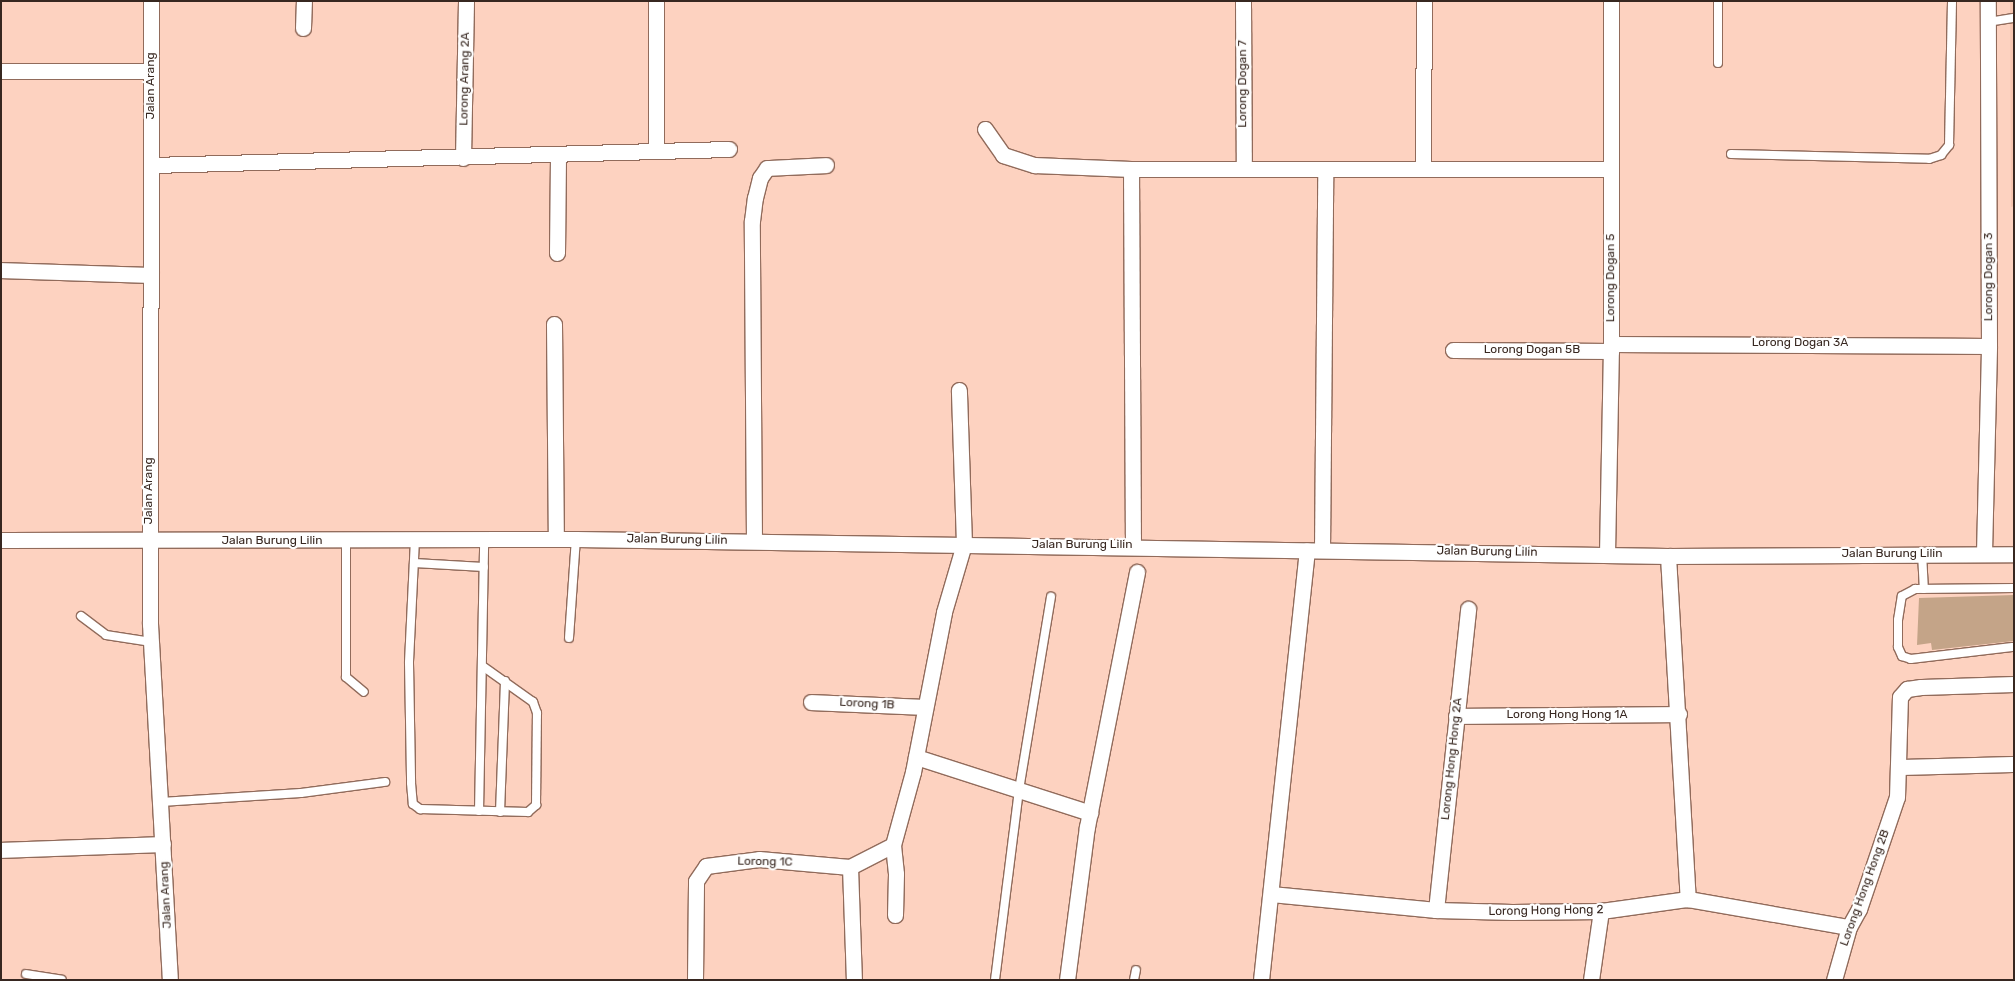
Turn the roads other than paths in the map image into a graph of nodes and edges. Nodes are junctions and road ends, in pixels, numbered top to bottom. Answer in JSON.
{"nodes":[{"id":1,"x":151,"y":1,"type":"edge"},
{"id":2,"x":304,"y":1,"type":"edge"},
{"id":3,"x":466,"y":1,"type":"edge"},
{"id":4,"x":656,"y":1,"type":"edge"},
{"id":5,"x":1243,"y":1,"type":"edge"},
{"id":6,"x":1424,"y":1,"type":"edge"},
{"id":7,"x":1610,"y":1,"type":"edge"},
{"id":8,"x":1718,"y":1,"type":"edge"},
{"id":9,"x":1952,"y":1,"type":"edge"},
{"id":10,"x":1988,"y":1,"type":"edge"},
{"id":11,"x":2014,"y":18,"type":"edge"},
{"id":12,"x":1988,"y":22,"type":"junction"},
{"id":13,"x":303,"y":28,"type":"dead end"},
{"id":14,"x":1718,"y":63,"type":"dead end"},
{"id":15,"x":1,"y":70,"type":"edge"},
{"id":16,"x":151,"y":70,"type":"junction"},
{"id":17,"x":985,"y":130,"type":"dead end"},
{"id":18,"x":729,"y":148,"type":"dead end"},
{"id":19,"x":656,"y":151,"type":"junction"},
{"id":20,"x":1731,"y":154,"type":"dead end"},
{"id":21,"x":558,"y":155,"type":"junction"},
{"id":22,"x":463,"y":158,"type":"junction"},
{"id":23,"x":152,"y":165,"type":"junction"},
{"id":24,"x":826,"y":166,"type":"dead end"},
{"id":25,"x":1244,"y":168,"type":"junction"},
{"id":26,"x":1423,"y":168,"type":"junction"},
{"id":27,"x":1131,"y":169,"type":"junction"},
{"id":28,"x":1325,"y":169,"type":"junction"},
{"id":29,"x":1610,"y":169,"type":"junction"},
{"id":30,"x":557,"y":253,"type":"dead end"},
{"id":31,"x":1,"y":270,"type":"edge"},
{"id":32,"x":151,"y":275,"type":"junction"},
{"id":33,"x":554,"y":324,"type":"dead end"},
{"id":34,"x":1989,"y":346,"type":"junction"},
{"id":35,"x":1611,"y":347,"type":"junction"},
{"id":36,"x":1452,"y":350,"type":"dead end"},
{"id":37,"x":959,"y":390,"type":"dead end"},
{"id":38,"x":415,"y":539,"type":"junction"},
{"id":39,"x":556,"y":539,"type":"junction"},
{"id":40,"x":576,"y":539,"type":"junction"},
{"id":41,"x":1,"y":540,"type":"edge"},
{"id":42,"x":484,"y":540,"type":"junction"},
{"id":43,"x":150,"y":541,"type":"junction"},
{"id":44,"x":754,"y":541,"type":"junction"},
{"id":45,"x":346,"y":542,"type":"junction"},
{"id":46,"x":964,"y":544,"type":"junction"},
{"id":47,"x":1133,"y":546,"type":"junction"},
{"id":48,"x":1314,"y":550,"type":"junction"},
{"id":49,"x":1922,"y":553,"type":"junction"},
{"id":50,"x":1984,"y":553,"type":"junction"},
{"id":51,"x":1607,"y":554,"type":"junction"},
{"id":52,"x":2014,"y":554,"type":"edge"},
{"id":53,"x":1668,"y":556,"type":"junction"},
{"id":54,"x":414,"y":563,"type":"junction"},
{"id":55,"x":484,"y":568,"type":"junction"},
{"id":56,"x":1137,"y":572,"type":"dead end"},
{"id":57,"x":2014,"y":588,"type":"edge"},
{"id":58,"x":1924,"y":589,"type":"junction"},
{"id":59,"x":1051,"y":597,"type":"dead end"},
{"id":60,"x":1468,"y":609,"type":"dead end"},
{"id":61,"x":81,"y":616,"type":"dead end"},
{"id":62,"x":569,"y":638,"type":"dead end"},
{"id":63,"x":152,"y":642,"type":"junction"},
{"id":64,"x":2012,"y":647,"type":"dead end"},
{"id":65,"x":484,"y":667,"type":"junction"},
{"id":66,"x":505,"y":681,"type":"junction"},
{"id":67,"x":2014,"y":684,"type":"edge"},
{"id":68,"x":364,"y":692,"type":"dead end"},
{"id":69,"x":811,"y":702,"type":"dead end"},
{"id":70,"x":924,"y":707,"type":"junction"},
{"id":71,"x":1678,"y":714,"type":"junction"},
{"id":72,"x":1456,"y":716,"type":"junction"},
{"id":73,"x":916,"y":757,"type":"junction"},
{"id":74,"x":2014,"y":764,"type":"edge"},
{"id":75,"x":1899,"y":767,"type":"junction"},
{"id":76,"x":384,"y":782,"type":"dead end"},
{"id":77,"x":1019,"y":790,"type":"junction"},
{"id":78,"x":161,"y":802,"type":"junction"},
{"id":79,"x":479,"y":811,"type":"junction"},
{"id":80,"x":500,"y":812,"type":"junction"},
{"id":81,"x":1090,"y":813,"type":"junction"},
{"id":82,"x":163,"y":844,"type":"junction"},
{"id":83,"x":893,"y":845,"type":"junction"},
{"id":84,"x":1,"y":850,"type":"edge"},
{"id":85,"x":850,"y":867,"type":"junction"},
{"id":86,"x":1271,"y":894,"type":"junction"},
{"id":87,"x":1688,"y":899,"type":"junction"},
{"id":88,"x":1436,"y":910,"type":"junction"},
{"id":89,"x":1601,"y":911,"type":"junction"},
{"id":90,"x":895,"y":915,"type":"dead end"},
{"id":91,"x":1849,"y":927,"type":"junction"},
{"id":92,"x":1136,"y":970,"type":"dead end"},
{"id":93,"x":26,"y":974,"type":"dead end"},
{"id":94,"x":62,"y":980,"type":"edge"},
{"id":95,"x":170,"y":980,"type":"edge"},
{"id":96,"x":695,"y":980,"type":"edge"},
{"id":97,"x":854,"y":980,"type":"edge"},
{"id":98,"x":995,"y":980,"type":"edge"},
{"id":99,"x":1067,"y":980,"type":"edge"},
{"id":100,"x":1134,"y":980,"type":"edge"},
{"id":101,"x":1261,"y":980,"type":"edge"},
{"id":102,"x":1591,"y":980,"type":"edge"},
{"id":103,"x":1834,"y":980,"type":"edge"}],
"edges":[{"from":1,"to":16,"type":"street","name":"Jalan Arang"},
{"from":2,"to":13,"type":"street"},
{"from":3,"to":22,"type":"street","name":"Lorong Arang 2A"},
{"from":4,"to":19,"type":"street"},
{"from":5,"to":25,"type":"street","name":"Lorong Dogan 7"},
{"from":6,"to":26,"type":"street"},
{"from":7,"to":29,"type":"street","name":"Lorong Dogan 5"},
{"from":8,"to":14,"type":"lane"},
{"from":9,"to":20,"type":"lane"},
{"from":10,"to":12,"type":"street","name":"Lorong Dogan 3"},
{"from":11,"to":12,"type":"lane"},
{"from":12,"to":34,"type":"street","name":"Lorong Dogan 3"},
{"from":15,"to":16,"type":"street"},
{"from":16,"to":23,"type":"street","name":"Jalan Arang"},
{"from":17,"to":27,"type":"street"},
{"from":18,"to":19,"type":"street"},
{"from":19,"to":21,"type":"street"},
{"from":21,"to":22,"type":"street"},
{"from":21,"to":30,"type":"street"},
{"from":22,"to":23,"type":"street"},
{"from":23,"to":32,"type":"street","name":"Jalan Arang"},
{"from":24,"to":44,"type":"street"},
{"from":25,"to":27,"type":"street"},
{"from":25,"to":28,"type":"street"},
{"from":26,"to":28,"type":"street"},
{"from":26,"to":29,"type":"street"},
{"from":27,"to":47,"type":"street"},
{"from":28,"to":48,"type":"street"},
{"from":29,"to":35,"type":"street","name":"Lorong Dogan 5"},
{"from":31,"to":32,"type":"street"},
{"from":32,"to":43,"type":"street","name":"Jalan Arang"},
{"from":33,"to":39,"type":"street"},
{"from":34,"to":35,"type":"street","name":"Lorong Dogan 3A"},
{"from":34,"to":50,"type":"street","name":"Lorong Dogan 3"},
{"from":35,"to":36,"type":"street","name":"Lorong Dogan 5B"},
{"from":35,"to":51,"type":"street","name":"Lorong Dogan 5"},
{"from":37,"to":46,"type":"street"},
{"from":38,"to":42,"type":"street","name":"Jalan Burung Lilin"},
{"from":38,"to":45,"type":"street","name":"Jalan Burung Lilin"},
{"from":38,"to":54,"type":"lane"},
{"from":39,"to":40,"type":"street","name":"Jalan Burung Lilin"},
{"from":39,"to":42,"type":"street","name":"Jalan Burung Lilin"},
{"from":40,"to":44,"type":"street","name":"Jalan Burung Lilin"},
{"from":40,"to":62,"type":"lane"},
{"from":41,"to":43,"type":"street","name":"Jalan Burung Lilin"},
{"from":42,"to":55,"type":"lane"},
{"from":43,"to":45,"type":"street","name":"Jalan Burung Lilin"},
{"from":43,"to":63,"type":"street","name":"Jalan Arang"},
{"from":44,"to":46,"type":"street","name":"Jalan Burung Lilin"},
{"from":45,"to":68,"type":"lane"},
{"from":46,"to":47,"type":"street","name":"Jalan Burung Lilin"},
{"from":46,"to":70,"type":"street"},
{"from":47,"to":48,"type":"street","name":"Jalan Burung Lilin"},
{"from":48,"to":51,"type":"street","name":"Jalan Burung Lilin"},
{"from":48,"to":86,"type":"street"},
{"from":49,"to":50,"type":"street","name":"Jalan Burung Lilin"},
{"from":49,"to":53,"type":"street","name":"Jalan Burung Lilin"},
{"from":49,"to":58,"type":"lane"},
{"from":50,"to":52,"type":"street","name":"Jalan Burung Lilin"},
{"from":51,"to":53,"type":"street","name":"Jalan Burung Lilin"},
{"from":53,"to":71,"type":"street"},
{"from":54,"to":55,"type":"lane"},
{"from":54,"to":79,"type":"lane"},
{"from":55,"to":65,"type":"lane"},
{"from":56,"to":81,"type":"street"},
{"from":57,"to":58,"type":"lane"},
{"from":58,"to":64,"type":"lane"},
{"from":59,"to":77,"type":"lane"},
{"from":60,"to":72,"type":"street","name":"Lorong Hong Hong 2A"},
{"from":61,"to":63,"type":"lane"},
{"from":63,"to":78,"type":"street","name":"Jalan Arang"},
{"from":65,"to":66,"type":"lane"},
{"from":65,"to":79,"type":"lane"},
{"from":66,"to":80,"type":"lane"},
{"from":66,"to":80,"type":"lane"},
{"from":67,"to":75,"type":"street","name":"Lorong Hong Hong 2B"},
{"from":69,"to":70,"type":"street","name":"Lorong 1B"},
{"from":70,"to":73,"type":"street"},
{"from":71,"to":72,"type":"street","name":"Lorong Hong Hong 1A"},
{"from":71,"to":87,"type":"street"},
{"from":72,"to":88,"type":"street","name":"Lorong Hong Hong 2A"},
{"from":73,"to":77,"type":"street"},
{"from":73,"to":83,"type":"street"},
{"from":74,"to":75,"type":"street"},
{"from":75,"to":91,"type":"street","name":"Lorong Hong Hong 2B"},
{"from":76,"to":78,"type":"lane"},
{"from":77,"to":81,"type":"street"},
{"from":77,"to":98,"type":"lane"},
{"from":78,"to":82,"type":"street","name":"Jalan Arang"},
{"from":79,"to":80,"type":"lane"},
{"from":81,"to":99,"type":"street"},
{"from":82,"to":84,"type":"street"},
{"from":82,"to":95,"type":"street","name":"Jalan Arang"},
{"from":83,"to":85,"type":"street"},
{"from":83,"to":90,"type":"street"},
{"from":85,"to":96,"type":"street","name":"Lorong 1C"},
{"from":85,"to":97,"type":"street"},
{"from":86,"to":88,"type":"street","name":"Lorong Hong Hong 2"},
{"from":86,"to":101,"type":"street"},
{"from":87,"to":89,"type":"street","name":"Lorong Hong Hong 2"},
{"from":87,"to":91,"type":"street","name":"Lorong Hong Hong 2"},
{"from":88,"to":89,"type":"street","name":"Lorong Hong Hong 2"},
{"from":89,"to":102,"type":"street"},
{"from":91,"to":103,"type":"street","name":"Lorong Hong Hong 2B"},
{"from":92,"to":100,"type":"lane"},
{"from":93,"to":94,"type":"lane"}]}
